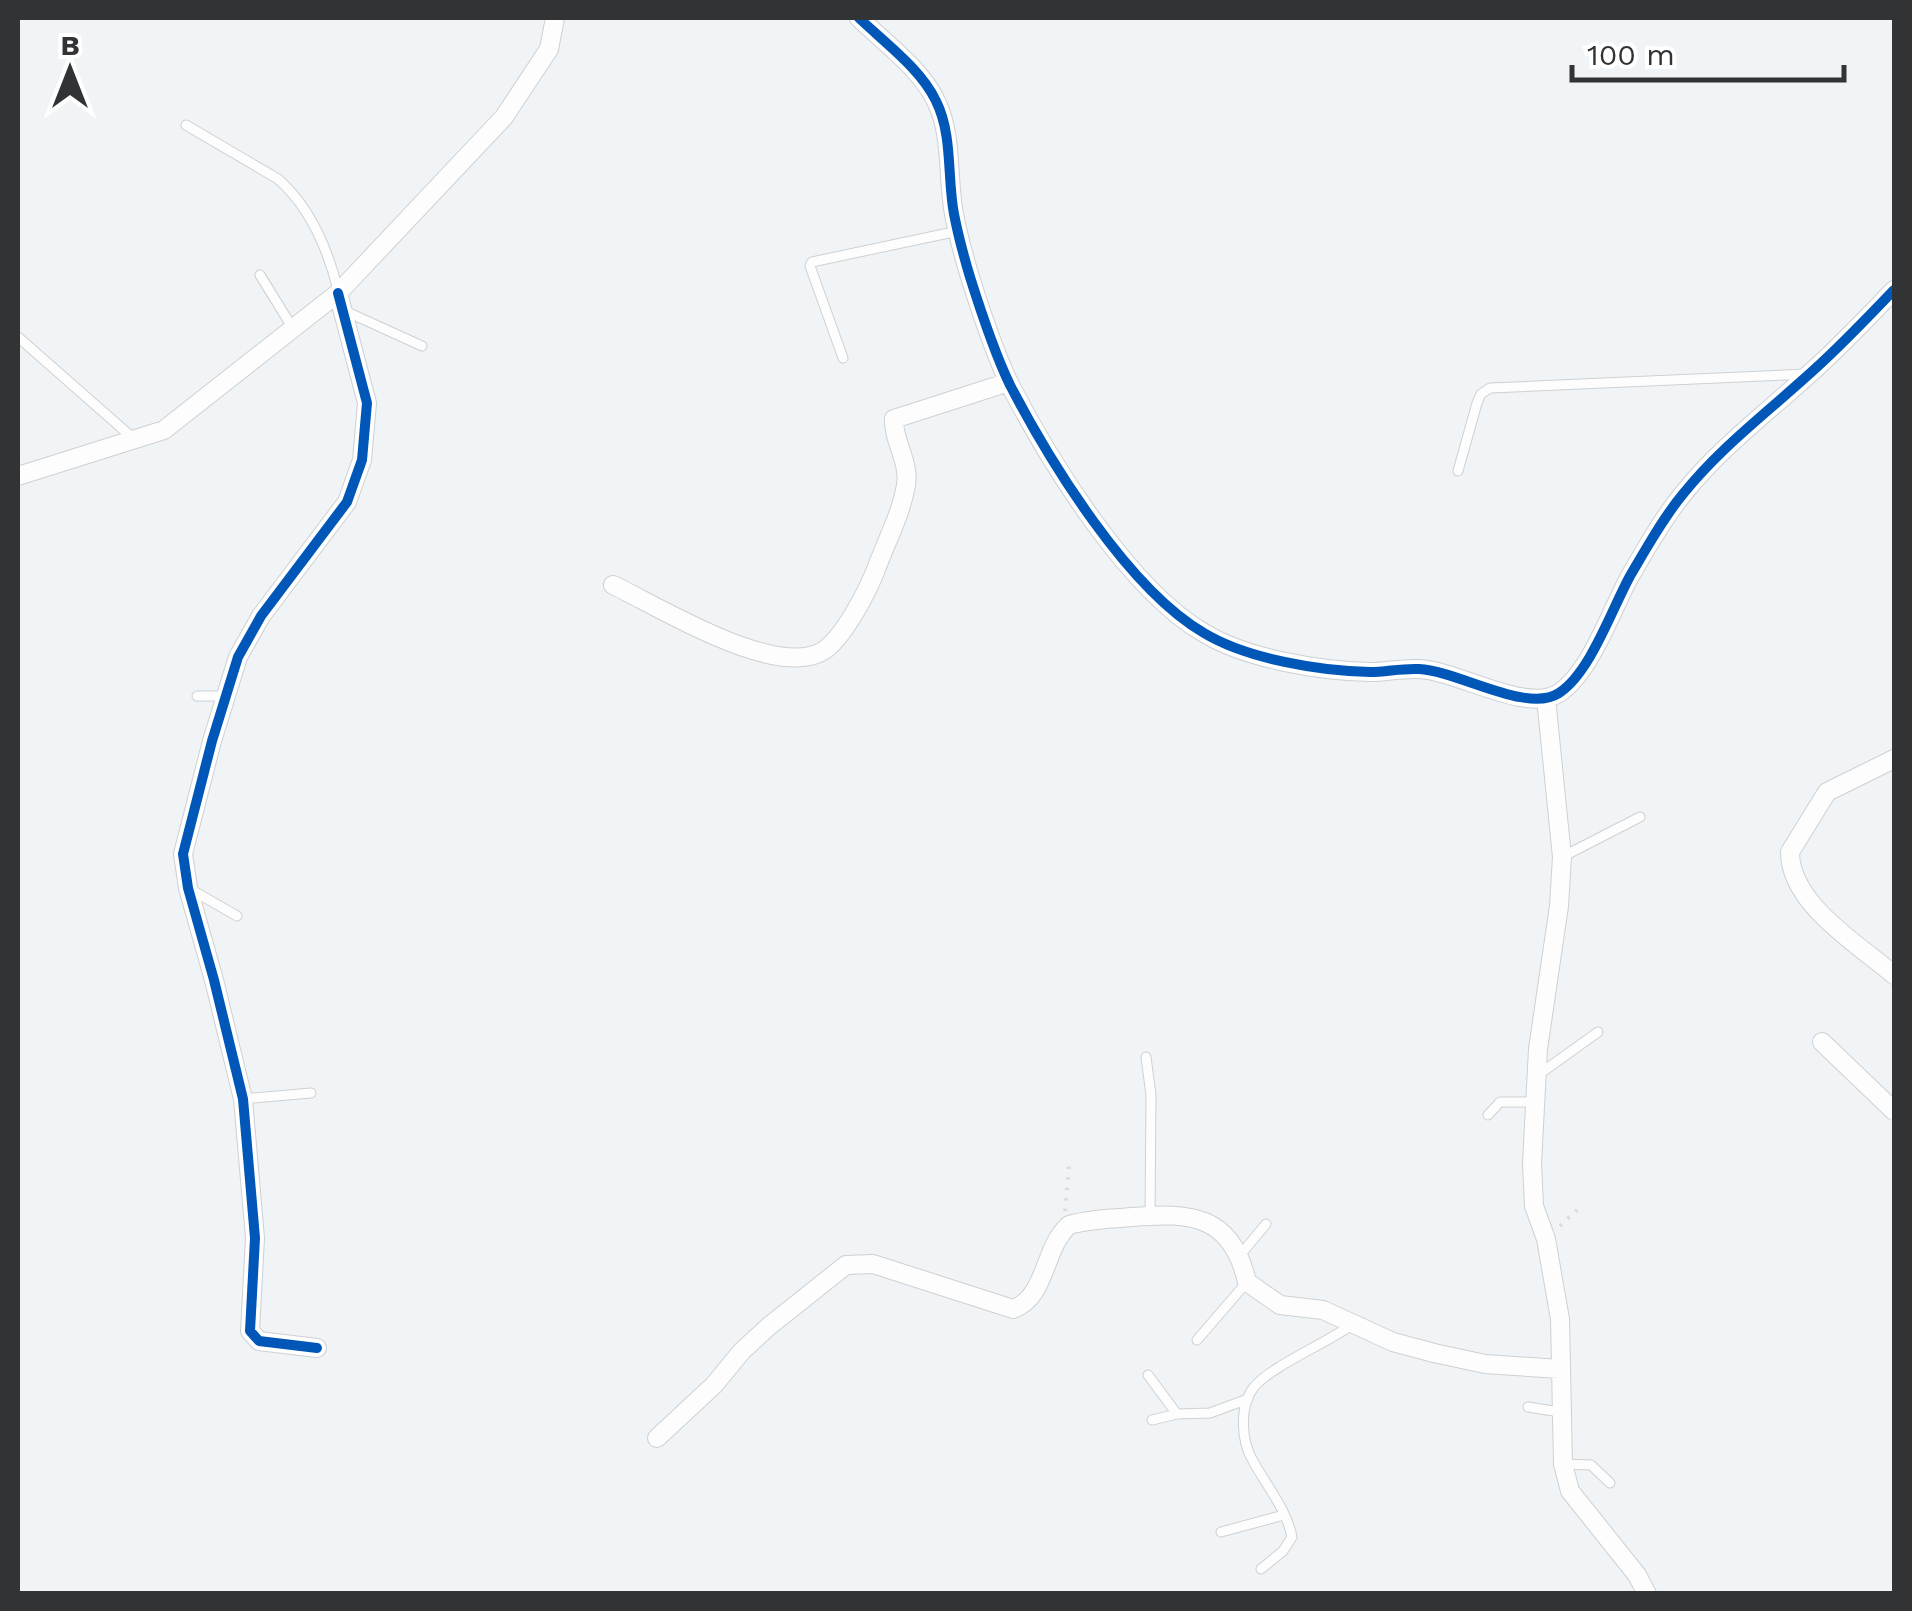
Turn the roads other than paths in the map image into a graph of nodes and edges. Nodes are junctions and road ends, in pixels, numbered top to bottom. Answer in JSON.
{"nodes":[{"id":1,"x":556,"y":18,"type":"edge"},
{"id":2,"x":859,"y":18,"type":"edge"},
{"id":3,"x":186,"y":125,"type":"dead end"},
{"id":4,"x":958,"y":231,"type":"junction"},
{"id":5,"x":260,"y":274,"type":"dead end"},
{"id":6,"x":1894,"y":290,"type":"edge"},
{"id":7,"x":342,"y":302,"type":"junction"},
{"id":8,"x":292,"y":326,"type":"junction"},
{"id":9,"x":18,"y":338,"type":"edge"},
{"id":10,"x":422,"y":346,"type":"dead end"},
{"id":11,"x":842,"y":358,"type":"dead end"},
{"id":12,"x":1810,"y":374,"type":"junction"},
{"id":13,"x":1009,"y":382,"type":"junction"},
{"id":14,"x":136,"y":441,"type":"junction"},
{"id":15,"x":1458,"y":471,"type":"dead end"},
{"id":16,"x":18,"y":476,"type":"edge"},
{"id":17,"x":613,"y":584,"type":"dead end"},
{"id":18,"x":197,"y":696,"type":"dead end"},
{"id":19,"x":225,"y":696,"type":"junction"},
{"id":20,"x":1546,"y":698,"type":"junction"},
{"id":21,"x":1894,"y":759,"type":"edge"},
{"id":22,"x":1640,"y":817,"type":"dead end"},
{"id":23,"x":1562,"y":857,"type":"junction"},
{"id":24,"x":188,"y":888,"type":"junction"},
{"id":25,"x":237,"y":916,"type":"dead end"},
{"id":26,"x":1894,"y":974,"type":"edge"},
{"id":27,"x":1598,"y":1032,"type":"dead end"},
{"id":28,"x":1822,"y":1042,"type":"dead end"},
{"id":29,"x":1146,"y":1058,"type":"dead end"},
{"id":30,"x":1536,"y":1077,"type":"junction"},
{"id":31,"x":311,"y":1093,"type":"dead end"},
{"id":32,"x":242,"y":1100,"type":"junction"},
{"id":33,"x":1535,"y":1102,"type":"junction"},
{"id":34,"x":1894,"y":1110,"type":"edge"},
{"id":35,"x":1488,"y":1115,"type":"dead end"},
{"id":36,"x":1150,"y":1216,"type":"junction"},
{"id":37,"x":1266,"y":1224,"type":"dead end"},
{"id":38,"x":1241,"y":1254,"type":"junction"},
{"id":39,"x":1247,"y":1282,"type":"junction"},
{"id":40,"x":1353,"y":1324,"type":"junction"},
{"id":41,"x":1196,"y":1340,"type":"dead end"},
{"id":42,"x":317,"y":1348,"type":"dead end"},
{"id":43,"x":1559,"y":1369,"type":"junction"},
{"id":44,"x":1148,"y":1375,"type":"dead end"},
{"id":45,"x":1248,"y":1399,"type":"junction"},
{"id":46,"x":1528,"y":1407,"type":"dead end"},
{"id":47,"x":1560,"y":1412,"type":"junction"},
{"id":48,"x":1177,"y":1414,"type":"junction"},
{"id":49,"x":1152,"y":1420,"type":"dead end"},
{"id":50,"x":656,"y":1438,"type":"dead end"},
{"id":51,"x":1563,"y":1464,"type":"junction"},
{"id":52,"x":1610,"y":1484,"type":"dead end"},
{"id":53,"x":1284,"y":1515,"type":"junction"},
{"id":54,"x":1221,"y":1532,"type":"dead end"},
{"id":55,"x":1261,"y":1569,"type":"dead end"},
{"id":56,"x":1647,"y":1594,"type":"edge"}],
"edges":[{"from":1,"to":7,"type":"street"},
{"from":2,"to":4,"type":"street"},
{"from":3,"to":7,"type":"lane"},
{"from":4,"to":11,"type":"lane"},
{"from":4,"to":13,"type":"street"},
{"from":5,"to":8,"type":"lane"},
{"from":6,"to":12,"type":"street"},
{"from":7,"to":8,"type":"street"},
{"from":7,"to":10,"type":"lane"},
{"from":7,"to":19,"type":"street"},
{"from":8,"to":14,"type":"street"},
{"from":9,"to":14,"type":"lane"},
{"from":12,"to":15,"type":"lane"},
{"from":12,"to":20,"type":"street"},
{"from":13,"to":17,"type":"street"},
{"from":13,"to":20,"type":"street"},
{"from":14,"to":16,"type":"street"},
{"from":18,"to":19,"type":"lane"},
{"from":19,"to":24,"type":"street"},
{"from":20,"to":23,"type":"street"},
{"from":21,"to":26,"type":"street"},
{"from":22,"to":23,"type":"lane"},
{"from":23,"to":30,"type":"street"},
{"from":24,"to":25,"type":"lane"},
{"from":24,"to":32,"type":"street"},
{"from":27,"to":30,"type":"lane"},
{"from":28,"to":34,"type":"street"},
{"from":29,"to":36,"type":"lane"},
{"from":30,"to":33,"type":"street"},
{"from":31,"to":32,"type":"lane"},
{"from":32,"to":42,"type":"street"},
{"from":33,"to":35,"type":"lane"},
{"from":33,"to":43,"type":"street"},
{"from":36,"to":38,"type":"street"},
{"from":36,"to":50,"type":"street"},
{"from":37,"to":38,"type":"lane"},
{"from":38,"to":39,"type":"street"},
{"from":39,"to":40,"type":"street"},
{"from":39,"to":41,"type":"lane"},
{"from":40,"to":43,"type":"street"},
{"from":40,"to":45,"type":"lane"},
{"from":43,"to":47,"type":"street"},
{"from":44,"to":48,"type":"lane"},
{"from":45,"to":48,"type":"lane"},
{"from":45,"to":53,"type":"lane"},
{"from":46,"to":47,"type":"lane"},
{"from":47,"to":51,"type":"street"},
{"from":48,"to":49,"type":"lane"},
{"from":51,"to":52,"type":"lane"},
{"from":51,"to":56,"type":"street"},
{"from":53,"to":54,"type":"lane"},
{"from":53,"to":55,"type":"lane"}]}
